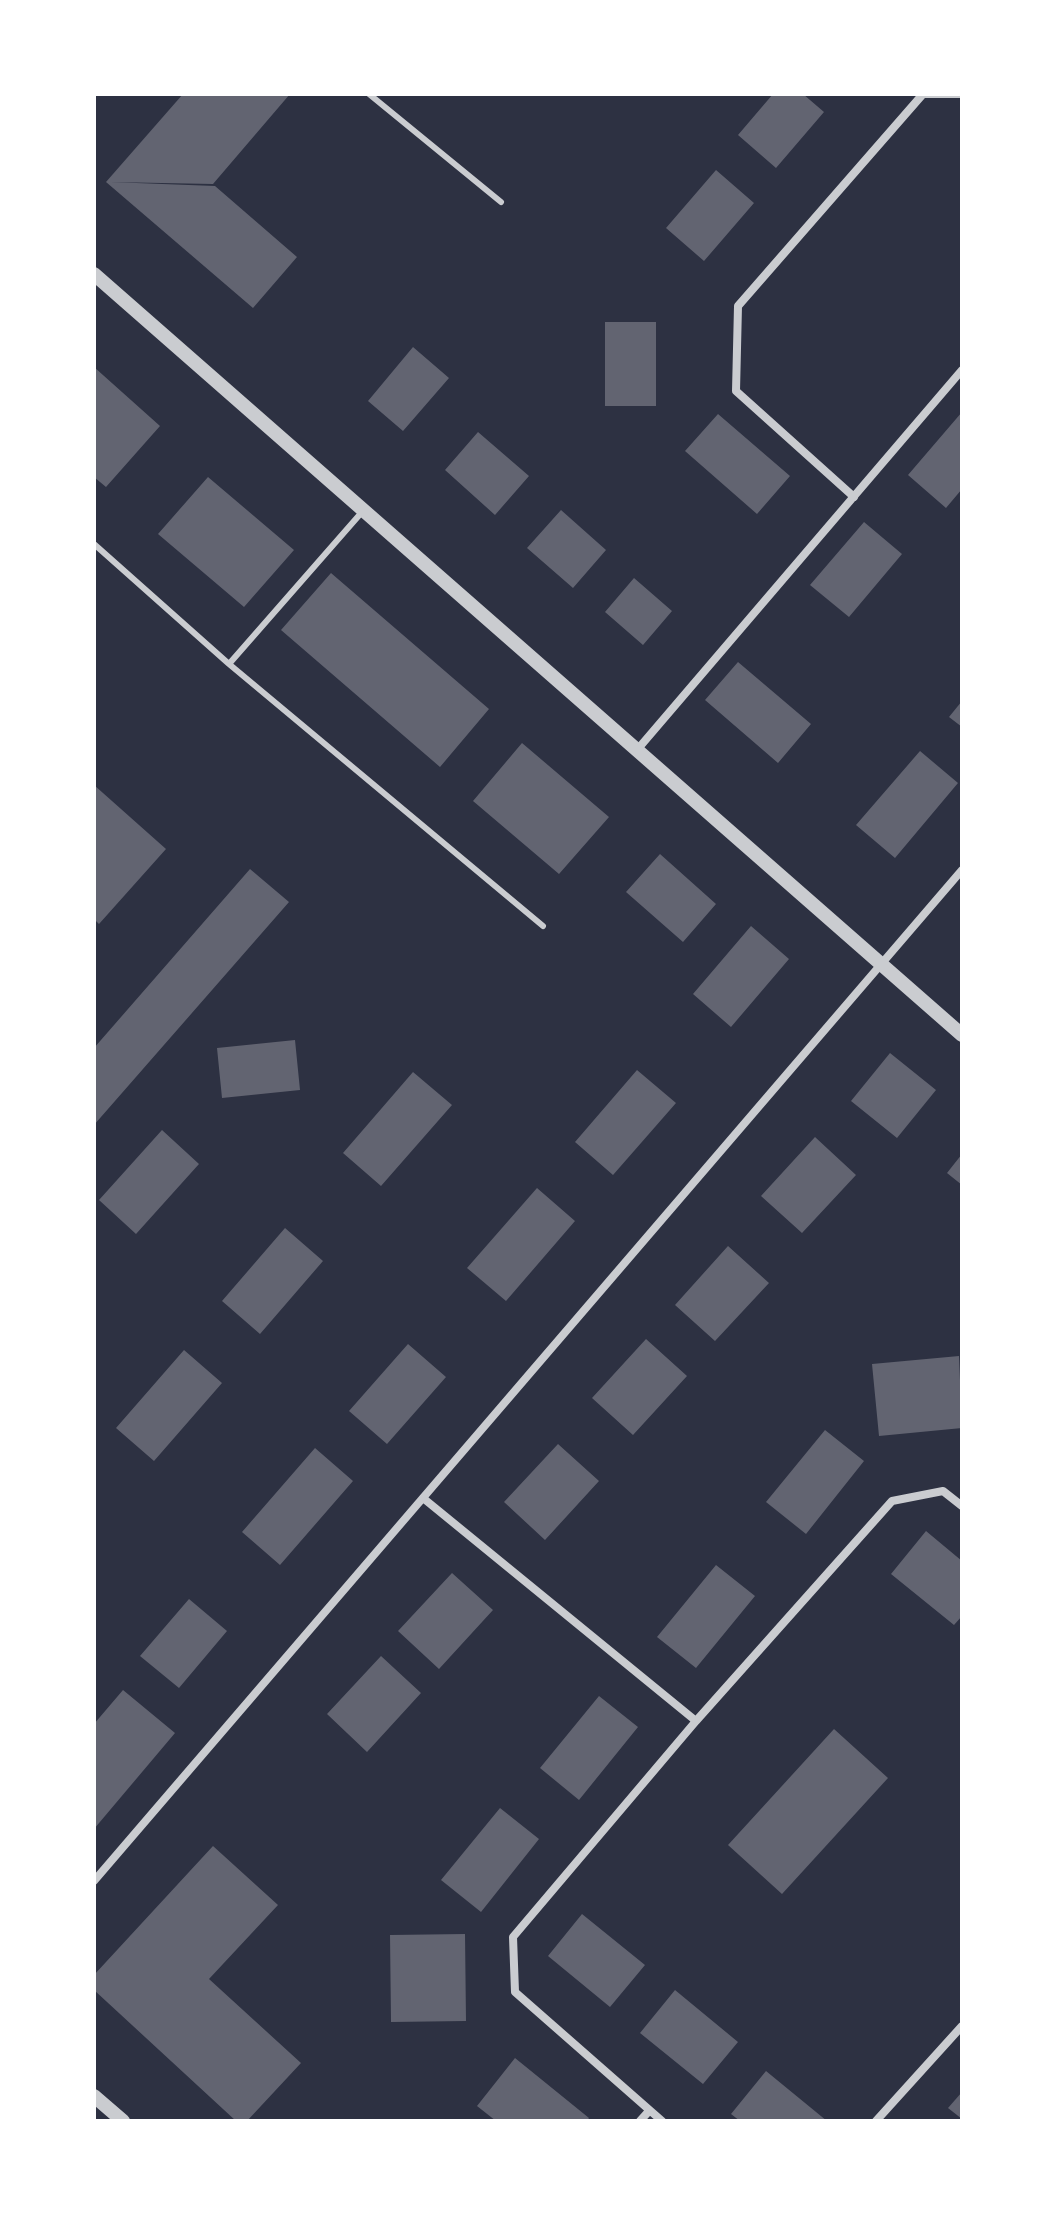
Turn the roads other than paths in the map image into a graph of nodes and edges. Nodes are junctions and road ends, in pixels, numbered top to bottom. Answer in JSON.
{"nodes":[{"id":1,"x":369,"y":94,"type":"edge"},
{"id":2,"x":962,"y":94,"type":"edge"},
{"id":3,"x":501,"y":202,"type":"dead end"},
{"id":4,"x":94,"y":274,"type":"edge"},
{"id":5,"x":962,"y":370,"type":"edge"},
{"id":6,"x":854,"y":497,"type":"junction"},
{"id":7,"x":362,"y":512,"type":"junction"},
{"id":8,"x":94,"y":544,"type":"edge"},
{"id":9,"x":229,"y":664,"type":"junction"},
{"id":10,"x":637,"y":750,"type":"junction"},
{"id":11,"x":962,"y":870,"type":"edge"},
{"id":12,"x":543,"y":926,"type":"dead end"},
{"id":13,"x":879,"y":964,"type":"junction"},
{"id":14,"x":962,"y":1035,"type":"edge"},
{"id":15,"x":423,"y":1498,"type":"junction"},
{"id":16,"x":962,"y":1506,"type":"edge"},
{"id":17,"x":696,"y":1721,"type":"junction"},
{"id":18,"x":94,"y":1881,"type":"edge"},
{"id":19,"x":962,"y":2026,"type":"edge"},
{"id":20,"x":94,"y":2096,"type":"edge"},
{"id":21,"x":649,"y":2111,"type":"junction"},
{"id":22,"x":123,"y":2121,"type":"edge"},
{"id":23,"x":640,"y":2121,"type":"edge"},
{"id":24,"x":662,"y":2121,"type":"edge"},
{"id":25,"x":876,"y":2121,"type":"edge"}],
"edges":[{"from":1,"to":3,"type":"lane"},
{"from":2,"to":6,"type":"street"},
{"from":4,"to":7,"type":"street"},
{"from":5,"to":6,"type":"street"},
{"from":6,"to":10,"type":"street"},
{"from":7,"to":9,"type":"lane"},
{"from":7,"to":10,"type":"street"},
{"from":8,"to":9,"type":"lane"},
{"from":9,"to":12,"type":"lane"},
{"from":10,"to":13,"type":"street"},
{"from":11,"to":13,"type":"street"},
{"from":13,"to":14,"type":"street"},
{"from":13,"to":15,"type":"street"},
{"from":15,"to":17,"type":"street"},
{"from":15,"to":18,"type":"street"},
{"from":16,"to":17,"type":"street"},
{"from":17,"to":21,"type":"street"},
{"from":19,"to":25,"type":"street"},
{"from":20,"to":22,"type":"street"},
{"from":21,"to":23,"type":"street"},
{"from":21,"to":24,"type":"street"}]}
